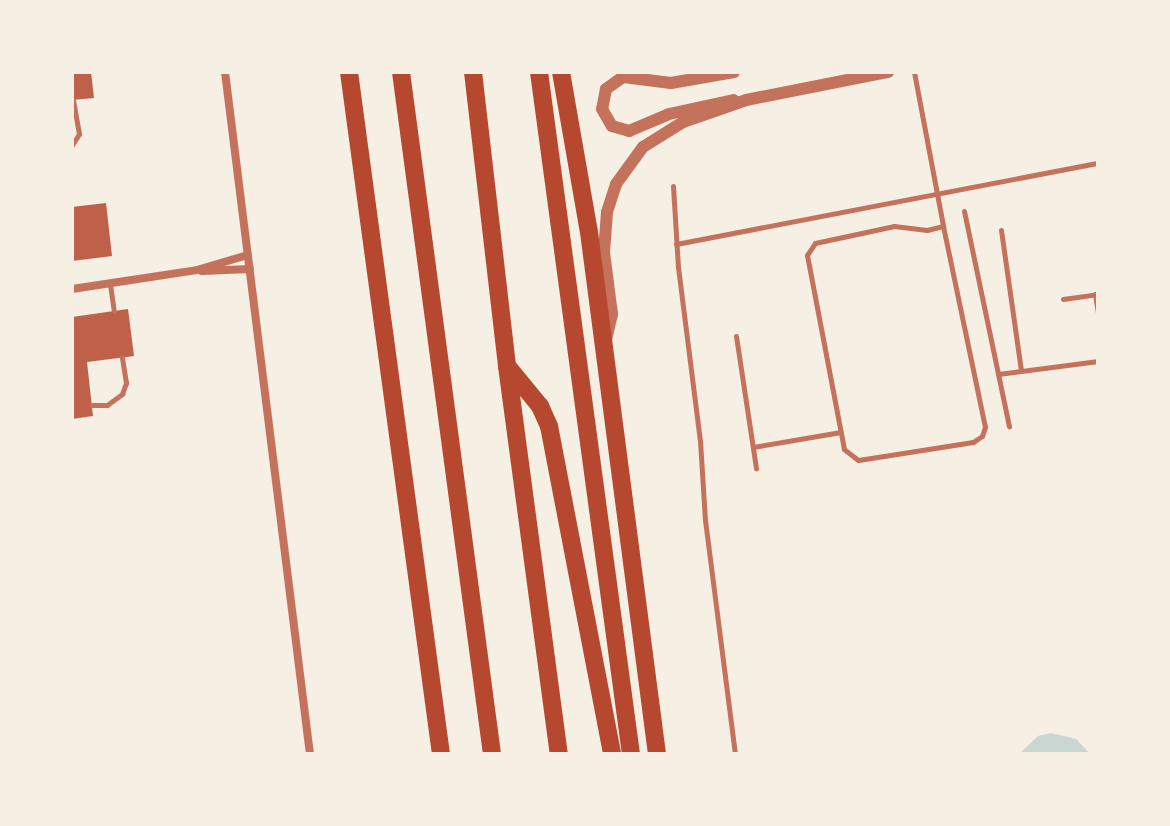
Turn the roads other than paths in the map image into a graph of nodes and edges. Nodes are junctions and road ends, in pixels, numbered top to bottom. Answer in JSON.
{"nodes":[{"id":1,"x":225,"y":72,"type":"edge"},
{"id":2,"x":349,"y":72,"type":"edge"},
{"id":3,"x":401,"y":72,"type":"edge"},
{"id":4,"x":473,"y":72,"type":"edge"},
{"id":5,"x":539,"y":72,"type":"edge"},
{"id":6,"x":561,"y":72,"type":"edge"},
{"id":7,"x":734,"y":72,"type":"edge"},
{"id":8,"x":888,"y":72,"type":"edge"},
{"id":9,"x":914,"y":72,"type":"edge"},
{"id":10,"x":73,"y":100,"type":"edge"},
{"id":11,"x":746,"y":100,"type":"junction"},
{"id":12,"x":72,"y":145,"type":"edge"},
{"id":13,"x":1098,"y":163,"type":"edge"},
{"id":14,"x":673,"y":186,"type":"dead end"},
{"id":15,"x":936,"y":194,"type":"junction"},
{"id":16,"x":964,"y":211,"type":"dead end"},
{"id":17,"x":943,"y":226,"type":"junction"},
{"id":18,"x":1001,"y":230,"type":"dead end"},
{"id":19,"x":676,"y":244,"type":"junction"},
{"id":20,"x":248,"y":255,"type":"junction"},
{"id":21,"x":250,"y":269,"type":"junction"},
{"id":22,"x":197,"y":270,"type":"junction"},
{"id":23,"x":110,"y":284,"type":"junction"},
{"id":24,"x":72,"y":289,"type":"edge"},
{"id":25,"x":1097,"y":294,"type":"edge"},
{"id":26,"x":1063,"y":299,"type":"dead end"},
{"id":27,"x":114,"y":311,"type":"dead end"},
{"id":28,"x":1098,"y":312,"type":"edge"},
{"id":29,"x":736,"y":336,"type":"dead end"},
{"id":30,"x":604,"y":347,"type":"junction"},
{"id":31,"x":122,"y":357,"type":"dead end"},
{"id":32,"x":1098,"y":361,"type":"edge"},
{"id":33,"x":507,"y":366,"type":"junction"},
{"id":34,"x":1021,"y":371,"type":"junction"},
{"id":35,"x":998,"y":374,"type":"junction"},
{"id":36,"x":92,"y":405,"type":"dead end"},
{"id":37,"x":1009,"y":426,"type":"dead end"},
{"id":38,"x":841,"y":432,"type":"junction"},
{"id":39,"x":753,"y":447,"type":"junction"},
{"id":40,"x":756,"y":468,"type":"dead end"},
{"id":41,"x":310,"y":754,"type":"edge"},
{"id":42,"x":441,"y":754,"type":"edge"},
{"id":43,"x":492,"y":754,"type":"edge"},
{"id":44,"x":559,"y":754,"type":"edge"},
{"id":45,"x":612,"y":754,"type":"edge"},
{"id":46,"x":631,"y":754,"type":"edge"},
{"id":47,"x":657,"y":754,"type":"edge"},
{"id":48,"x":735,"y":754,"type":"edge"}],
"edges":[{"from":1,"to":20,"type":"street"},
{"from":2,"to":42,"type":"highway"},
{"from":3,"to":43,"type":"highway"},
{"from":4,"to":33,"type":"highway"},
{"from":5,"to":46,"type":"highway"},
{"from":6,"to":30,"type":"highway"},
{"from":7,"to":11,"type":"street"},
{"from":8,"to":11,"type":"street"},
{"from":9,"to":15,"type":"lane"},
{"from":10,"to":12,"type":"lane"},
{"from":11,"to":30,"type":"street"},
{"from":13,"to":15,"type":"lane"},
{"from":14,"to":19,"type":"lane"},
{"from":15,"to":17,"type":"lane"},
{"from":15,"to":19,"type":"lane"},
{"from":16,"to":35,"type":"lane"},
{"from":17,"to":38,"type":"lane"},
{"from":17,"to":38,"type":"lane"},
{"from":18,"to":34,"type":"lane"},
{"from":19,"to":48,"type":"lane"},
{"from":20,"to":21,"type":"street"},
{"from":20,"to":22,"type":"street"},
{"from":21,"to":22,"type":"street"},
{"from":21,"to":41,"type":"street"},
{"from":22,"to":23,"type":"street"},
{"from":23,"to":24,"type":"street"},
{"from":23,"to":27,"type":"lane"},
{"from":25,"to":26,"type":"lane"},
{"from":25,"to":28,"type":"lane"},
{"from":29,"to":39,"type":"lane"},
{"from":30,"to":47,"type":"highway"},
{"from":31,"to":36,"type":"lane"},
{"from":32,"to":34,"type":"lane"},
{"from":33,"to":44,"type":"highway"},
{"from":33,"to":45,"type":"highway"},
{"from":34,"to":35,"type":"lane"},
{"from":35,"to":37,"type":"lane"},
{"from":38,"to":39,"type":"lane"},
{"from":39,"to":40,"type":"lane"}]}
